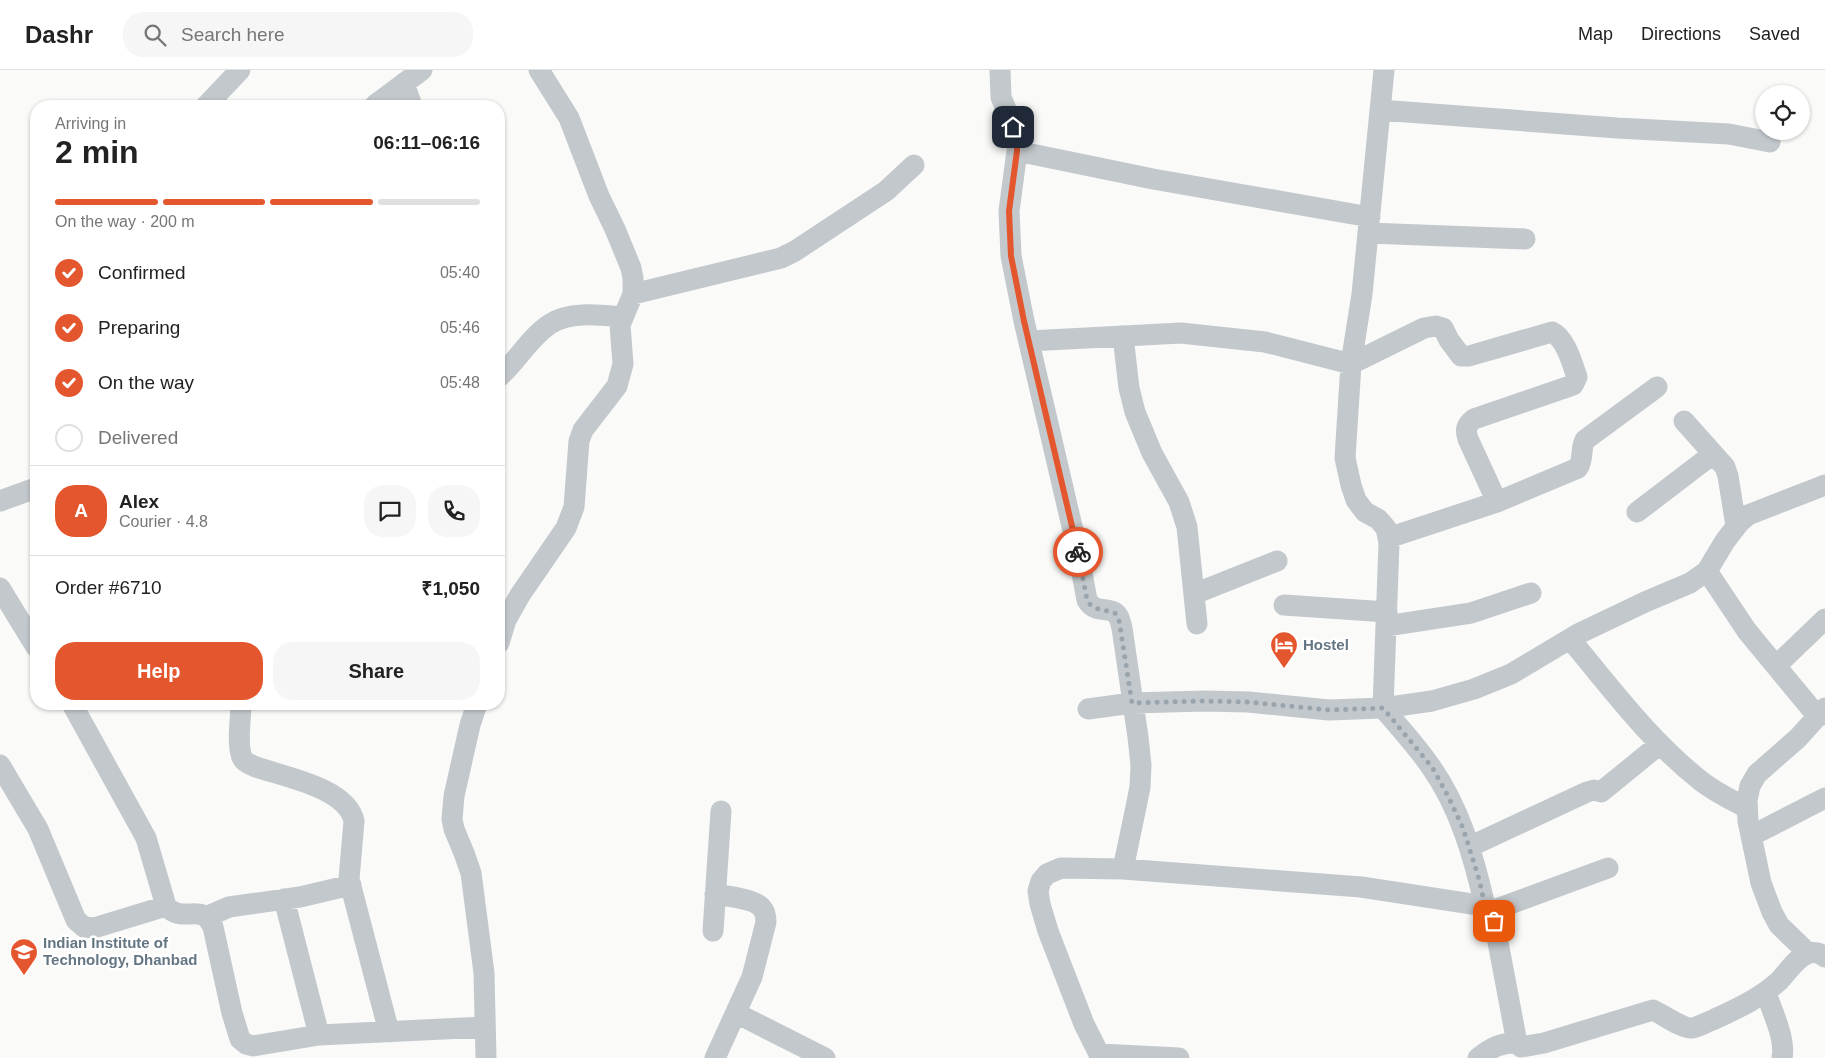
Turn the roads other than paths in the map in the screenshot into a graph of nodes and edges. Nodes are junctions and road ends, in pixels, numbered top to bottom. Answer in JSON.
{"nodes":[{"id":1,"x":240,"y":70,"type":"edge"},
{"id":2,"x":422,"y":70,"type":"edge"},
{"id":3,"x":539,"y":70,"type":"edge"},
{"id":4,"x":1000,"y":70,"type":"edge"},
{"id":5,"x":1384,"y":70,"type":"edge"},
{"id":6,"x":404,"y":83,"type":"junction"},
{"id":7,"x":212,"y":100,"type":"edge"},
{"id":8,"x":382,"y":100,"type":"edge"},
{"id":9,"x":410,"y":100,"type":"edge"},
{"id":10,"x":1380,"y":110,"type":"junction"},
{"id":11,"x":1770,"y":142,"type":"dead end"},
{"id":12,"x":1017,"y":151,"type":"junction"},
{"id":13,"x":914,"y":165,"type":"dead end"},
{"id":14,"x":1369,"y":225,"type":"junction"},
{"id":15,"x":1525,"y":239,"type":"dead end"},
{"id":16,"x":632,"y":294,"type":"junction"},
{"id":17,"x":622,"y":317,"type":"junction"},
{"id":18,"x":1123,"y":336,"type":"junction"},
{"id":19,"x":1029,"y":341,"type":"junction"},
{"id":20,"x":1351,"y":364,"type":"junction"},
{"id":21,"x":505,"y":371,"type":"edge"},
{"id":22,"x":1657,"y":387,"type":"dead end"},
{"id":23,"x":1684,"y":420,"type":"dead end"},
{"id":24,"x":1713,"y":454,"type":"junction"},
{"id":25,"x":1825,"y":485,"type":"edge"},
{"id":26,"x":30,"y":490,"type":"edge"},
{"id":27,"x":0,"y":501,"type":"edge"},
{"id":28,"x":1497,"y":502,"type":"junction"},
{"id":29,"x":1637,"y":512,"type":"dead end"},
{"id":30,"x":1736,"y":526,"type":"junction"},
{"id":31,"x":1388,"y":538,"type":"junction"},
{"id":32,"x":1277,"y":562,"type":"dead end"},
{"id":33,"x":1707,"y":571,"type":"junction"},
{"id":34,"x":0,"y":588,"type":"edge"},
{"id":35,"x":1531,"y":593,"type":"dead end"},
{"id":36,"x":1194,"y":594,"type":"junction"},
{"id":37,"x":1284,"y":604,"type":"dead end"},
{"id":38,"x":1387,"y":619,"type":"junction"},
{"id":39,"x":1825,"y":619,"type":"edge"},
{"id":40,"x":505,"y":623,"type":"edge"},
{"id":41,"x":1197,"y":624,"type":"dead end"},
{"id":42,"x":30,"y":637,"type":"edge"},
{"id":43,"x":1570,"y":639,"type":"junction"},
{"id":44,"x":1776,"y":666,"type":"junction"},
{"id":45,"x":1132,"y":703,"type":"junction"},
{"id":46,"x":1383,"y":708,"type":"junction"},
{"id":47,"x":1088,"y":709,"type":"dead end"},
{"id":48,"x":75,"y":710,"type":"edge"},
{"id":49,"x":242,"y":710,"type":"edge"},
{"id":50,"x":475,"y":710,"type":"edge"},
{"id":51,"x":1821,"y":713,"type":"edge"},
{"id":52,"x":1660,"y":744,"type":"junction"},
{"id":53,"x":0,"y":765,"type":"edge"},
{"id":54,"x":1825,"y":798,"type":"edge"},
{"id":55,"x":1747,"y":808,"type":"junction"},
{"id":56,"x":721,"y":811,"type":"dead end"},
{"id":57,"x":1751,"y":836,"type":"junction"},
{"id":58,"x":1469,"y":847,"type":"junction"},
{"id":59,"x":1608,"y":868,"type":"dead end"},
{"id":60,"x":1123,"y":869,"type":"junction"},
{"id":61,"x":351,"y":885,"type":"junction"},
{"id":62,"x":715,"y":894,"type":"junction"},
{"id":63,"x":284,"y":898,"type":"junction"},
{"id":64,"x":166,"y":906,"type":"junction"},
{"id":65,"x":1488,"y":908,"type":"junction"},
{"id":66,"x":206,"y":917,"type":"junction"},
{"id":67,"x":713,"y":932,"type":"dead end"},
{"id":68,"x":1817,"y":955,"type":"edge"},
{"id":69,"x":1766,"y":993,"type":"junction"},
{"id":70,"x":736,"y":1013,"type":"junction"},
{"id":71,"x":486,"y":1027,"type":"junction"},
{"id":72,"x":389,"y":1032,"type":"junction"},
{"id":73,"x":319,"y":1034,"type":"junction"},
{"id":74,"x":1520,"y":1049,"type":"edge"},
{"id":75,"x":246,"y":1051,"type":"edge"},
{"id":76,"x":1101,"y":1056,"type":"edge"},
{"id":77,"x":486,"y":1058,"type":"edge"},
{"id":78,"x":715,"y":1058,"type":"edge"},
{"id":79,"x":825,"y":1058,"type":"edge"},
{"id":80,"x":1179,"y":1058,"type":"edge"},
{"id":81,"x":1478,"y":1058,"type":"edge"},
{"id":82,"x":1782,"y":1058,"type":"edge"}],
"edges":[{"from":1,"to":7,"type":"street"},
{"from":2,"to":6,"type":"street"},
{"from":3,"to":16,"type":"street"},
{"from":4,"to":12,"type":"street"},
{"from":5,"to":10,"type":"street"},
{"from":6,"to":8,"type":"street"},
{"from":6,"to":9,"type":"street"},
{"from":10,"to":11,"type":"street"},
{"from":10,"to":14,"type":"street"},
{"from":12,"to":14,"type":"street"},
{"from":12,"to":19,"type":"street"},
{"from":13,"to":16,"type":"street"},
{"from":14,"to":15,"type":"street"},
{"from":14,"to":20,"type":"street"},
{"from":16,"to":17,"type":"street"},
{"from":17,"to":21,"type":"street"},
{"from":17,"to":40,"type":"street"},
{"from":18,"to":19,"type":"street"},
{"from":18,"to":20,"type":"street"},
{"from":18,"to":36,"type":"street"},
{"from":19,"to":45,"type":"street"},
{"from":20,"to":28,"type":"street"},
{"from":20,"to":31,"type":"street"},
{"from":22,"to":28,"type":"street"},
{"from":23,"to":24,"type":"street"},
{"from":24,"to":29,"type":"street"},
{"from":24,"to":30,"type":"street"},
{"from":25,"to":30,"type":"street"},
{"from":26,"to":27,"type":"street"},
{"from":28,"to":31,"type":"street"},
{"from":30,"to":33,"type":"street"},
{"from":31,"to":38,"type":"street"},
{"from":32,"to":36,"type":"street"},
{"from":33,"to":43,"type":"street"},
{"from":33,"to":44,"type":"street"},
{"from":34,"to":42,"type":"street"},
{"from":35,"to":38,"type":"street"},
{"from":36,"to":41,"type":"street"},
{"from":37,"to":38,"type":"street"},
{"from":38,"to":46,"type":"street"},
{"from":39,"to":44,"type":"street"},
{"from":43,"to":46,"type":"street"},
{"from":43,"to":52,"type":"street"},
{"from":44,"to":51,"type":"street"},
{"from":45,"to":46,"type":"street"},
{"from":45,"to":47,"type":"street"},
{"from":45,"to":60,"type":"street"},
{"from":46,"to":58,"type":"street"},
{"from":48,"to":64,"type":"street"},
{"from":49,"to":61,"type":"street"},
{"from":50,"to":71,"type":"street"},
{"from":51,"to":55,"type":"street"},
{"from":52,"to":55,"type":"street"},
{"from":52,"to":58,"type":"street"},
{"from":53,"to":64,"type":"street"},
{"from":54,"to":57,"type":"street"},
{"from":55,"to":57,"type":"street"},
{"from":56,"to":62,"type":"street"},
{"from":57,"to":68,"type":"street"},
{"from":58,"to":65,"type":"street"},
{"from":59,"to":65,"type":"street"},
{"from":60,"to":65,"type":"street"},
{"from":60,"to":76,"type":"street"},
{"from":61,"to":63,"type":"street"},
{"from":61,"to":72,"type":"street"},
{"from":62,"to":67,"type":"street"},
{"from":62,"to":70,"type":"street"},
{"from":63,"to":66,"type":"street"},
{"from":63,"to":73,"type":"street"},
{"from":64,"to":66,"type":"street"},
{"from":65,"to":74,"type":"street"},
{"from":66,"to":75,"type":"street"},
{"from":68,"to":69,"type":"street"},
{"from":69,"to":74,"type":"street"},
{"from":69,"to":82,"type":"street"},
{"from":70,"to":78,"type":"street"},
{"from":70,"to":79,"type":"street"},
{"from":71,"to":72,"type":"street"},
{"from":71,"to":77,"type":"street"},
{"from":72,"to":73,"type":"street"},
{"from":73,"to":75,"type":"street"},
{"from":74,"to":81,"type":"street"},
{"from":76,"to":80,"type":"street"}]}
